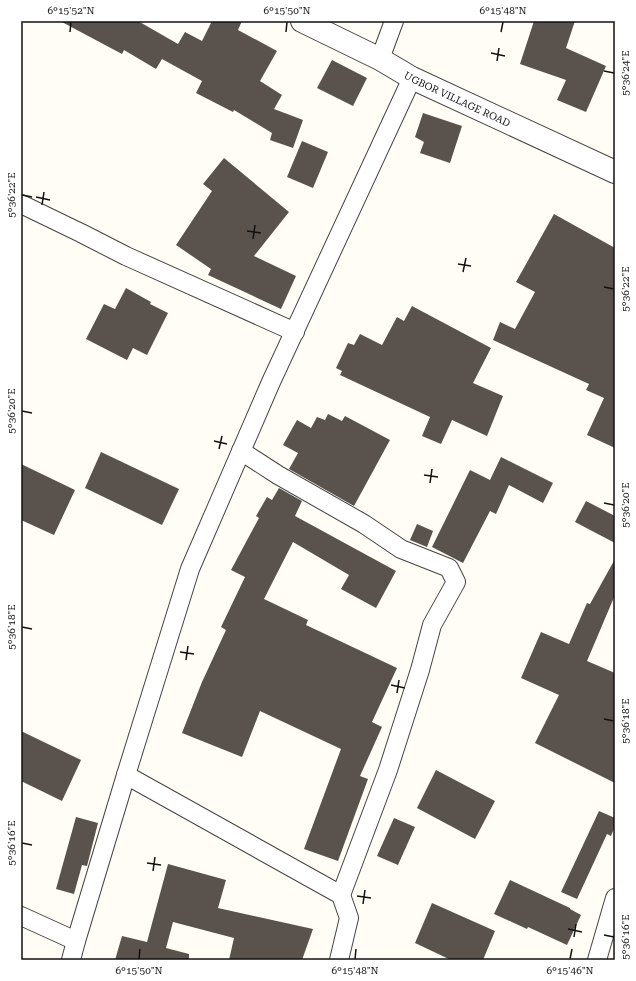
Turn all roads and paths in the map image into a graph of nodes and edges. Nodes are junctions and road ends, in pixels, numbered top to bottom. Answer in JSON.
{"nodes":[{"id":1,"x":302,"y":21,"type":"edge"},
{"id":2,"x":394,"y":21,"type":"edge"},
{"id":3,"x":380,"y":60,"type":"junction"},
{"id":4,"x":412,"y":78,"type":"junction"},
{"id":5,"x":615,"y":172,"type":"edge"},
{"id":6,"x":21,"y":204,"type":"edge"},
{"id":7,"x":295,"y":332,"type":"junction"},
{"id":8,"x":241,"y":452,"type":"junction"},
{"id":9,"x":126,"y":775,"type":"junction"},
{"id":10,"x":341,"y":894,"type":"junction"},
{"id":11,"x":615,"y":898,"type":"edge"},
{"id":12,"x":21,"y":916,"type":"edge"},
{"id":13,"x":76,"y":941,"type":"junction"},
{"id":14,"x":71,"y":960,"type":"edge"},
{"id":15,"x":339,"y":960,"type":"edge"},
{"id":16,"x":597,"y":960,"type":"edge"}],
"edges":[{"from":1,"to":3,"type":"street","name":"UGBOR VILLAGE ROAD"},
{"from":2,"to":3,"type":"street"},
{"from":3,"to":4,"type":"street","name":"UGBOR VILLAGE ROAD"},
{"from":4,"to":5,"type":"street","name":"UGBOR VILLAGE ROAD"},
{"from":4,"to":7,"type":"street"},
{"from":6,"to":7,"type":"street"},
{"from":7,"to":8,"type":"street"},
{"from":8,"to":9,"type":"street"},
{"from":8,"to":10,"type":"street"},
{"from":9,"to":10,"type":"street"},
{"from":9,"to":13,"type":"street"},
{"from":10,"to":15,"type":"street"},
{"from":11,"to":16,"type":"street"},
{"from":12,"to":13,"type":"street"},
{"from":13,"to":14,"type":"street"}]}
